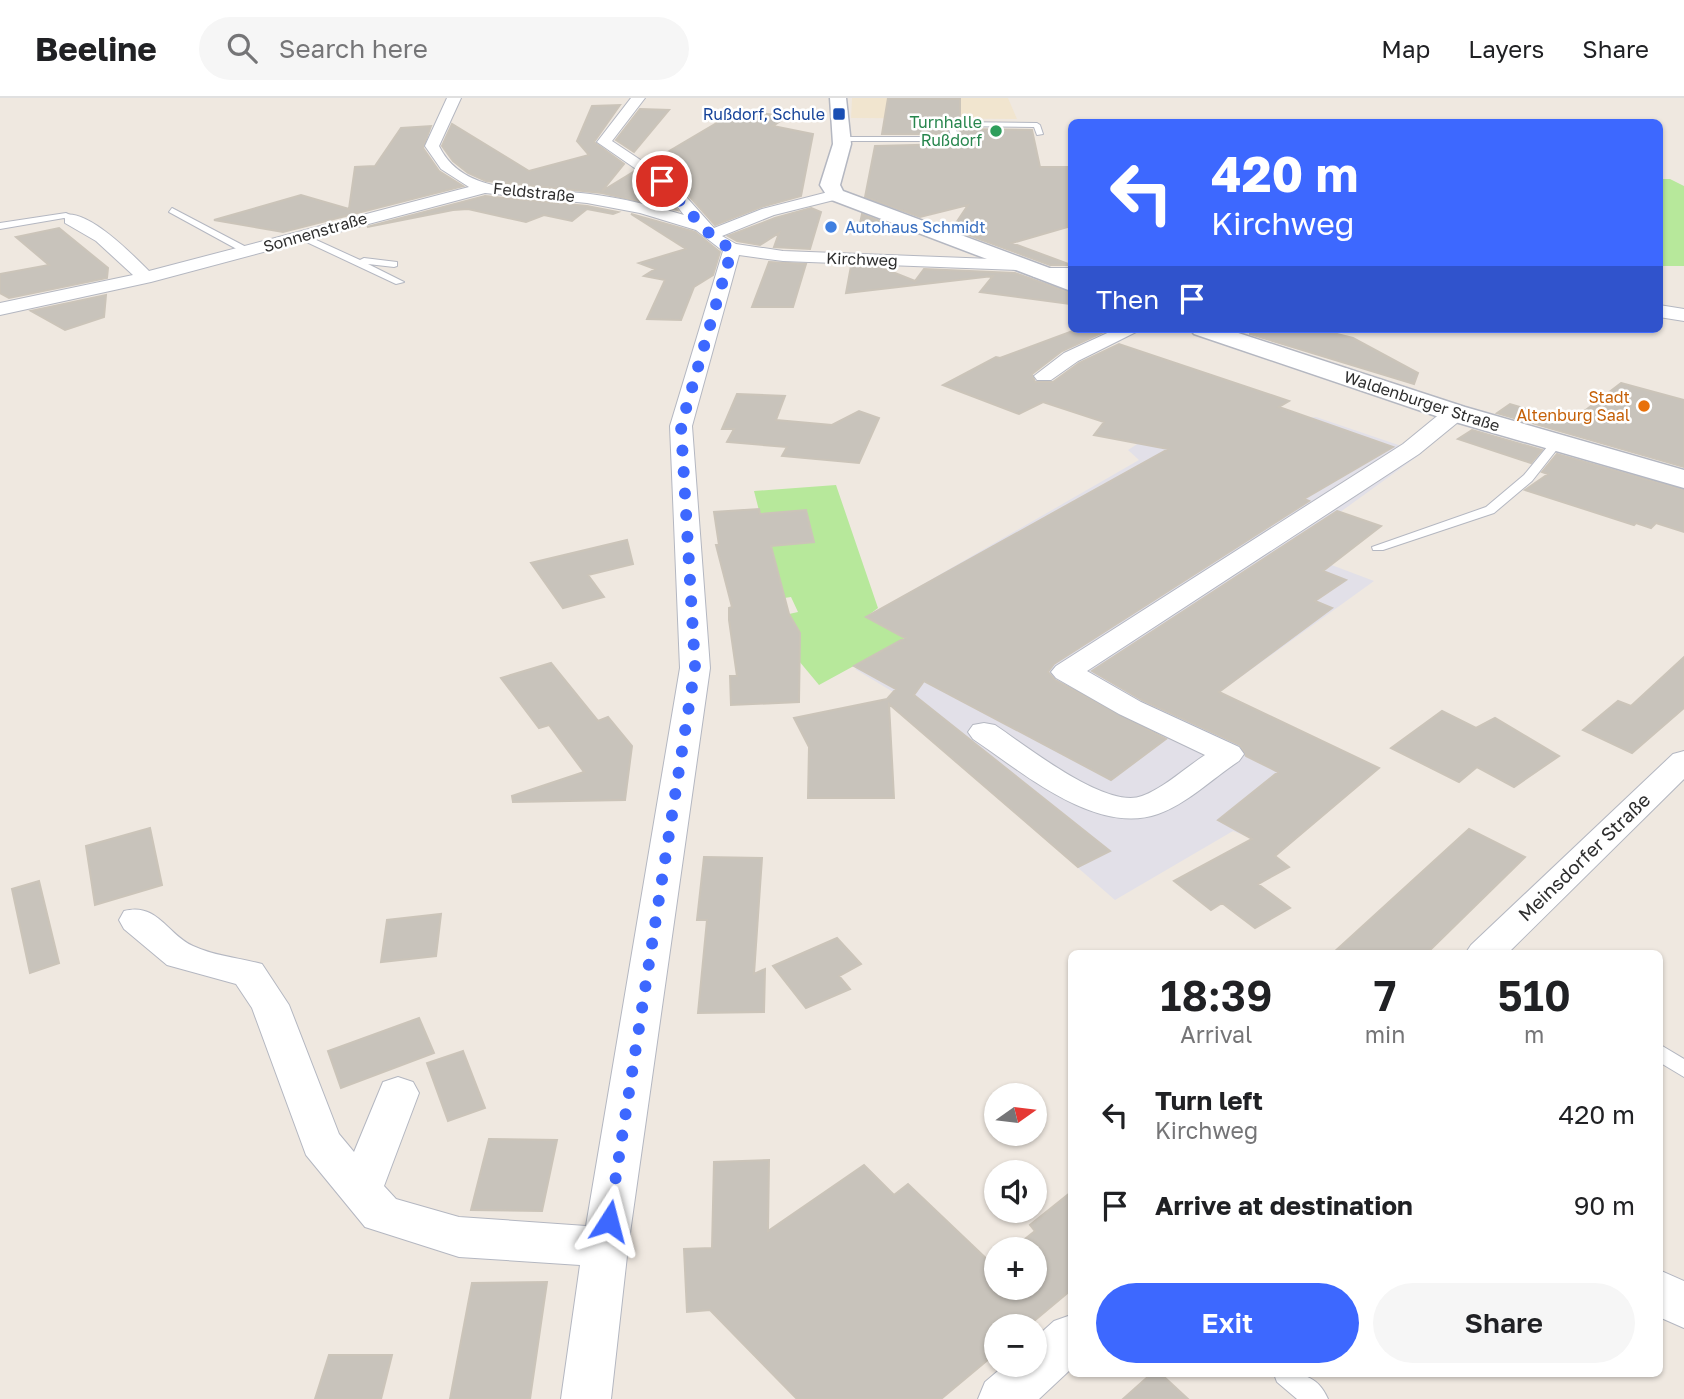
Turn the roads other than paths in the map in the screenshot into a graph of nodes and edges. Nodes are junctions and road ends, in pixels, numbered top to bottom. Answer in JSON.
{"nodes":[{"id":1,"x":454,"y":98,"type":"edge"},
{"id":2,"x":638,"y":98,"type":"edge"},
{"id":3,"x":838,"y":98,"type":"edge"},
{"id":4,"x":1039,"y":134,"type":"dead end"},
{"id":5,"x":842,"y":139,"type":"junction"},
{"id":6,"x":485,"y":188,"type":"junction"},
{"id":7,"x":836,"y":195,"type":"junction"},
{"id":8,"x":172,"y":210,"type":"dead end"},
{"id":9,"x":71,"y":219,"type":"joint"},
{"id":10,"x":0,"y":226,"type":"edge"},
{"id":11,"x":301,"y":236,"type":"junction"},
{"id":12,"x":715,"y":237,"type":"junction"},
{"id":13,"x":247,"y":251,"type":"junction"},
{"id":14,"x":355,"y":262,"type":"junction"},
{"id":15,"x":394,"y":264,"type":"dead end"},
{"id":16,"x":1018,"y":265,"type":"junction"},
{"id":17,"x":1040,"y":273,"type":"junction"},
{"id":18,"x":1068,"y":273,"type":"edge"},
{"id":19,"x":145,"y":278,"type":"junction"},
{"id":20,"x":399,"y":282,"type":"dead end"},
{"id":21,"x":1068,"y":283,"type":"edge"},
{"id":22,"x":0,"y":309,"type":"edge"},
{"id":23,"x":1663,"y":312,"type":"edge"},
{"id":24,"x":1684,"y":315,"type":"edge"},
{"id":25,"x":1123,"y":333,"type":"edge"},
{"id":26,"x":1214,"y":333,"type":"edge"},
{"id":27,"x":1044,"y":376,"type":"dead end"},
{"id":28,"x":1455,"y":413,"type":"junction"},
{"id":29,"x":1556,"y":443,"type":"junction"},
{"id":30,"x":1684,"y":478,"type":"edge"},
{"id":31,"x":1378,"y":547,"type":"dead end"},
{"id":32,"x":984,"y":732,"type":"dead end"},
{"id":33,"x":1684,"y":761,"type":"edge"},
{"id":34,"x":137,"y":920,"type":"dead end"},
{"id":35,"x":1494,"y":950,"type":"edge"},
{"id":36,"x":1663,"y":1055,"type":"edge"},
{"id":37,"x":1684,"y":1069,"type":"edge"},
{"id":38,"x":398,"y":1093,"type":"dead end"},
{"id":39,"x":361,"y":1190,"type":"junction"},
{"id":40,"x":605,"y":1247,"type":"junction"},
{"id":41,"x":1663,"y":1294,"type":"edge"},
{"id":42,"x":1684,"y":1307,"type":"edge"},
{"id":43,"x":1068,"y":1340,"type":"edge"},
{"id":44,"x":1290,"y":1377,"type":"edge"},
{"id":45,"x":586,"y":1399,"type":"edge"},
{"id":46,"x":1003,"y":1399,"type":"edge"},
{"id":47,"x":1316,"y":1399,"type":"edge"}],
"edges":[{"from":1,"to":6,"type":"street","name":"Feldstraße"},
{"from":2,"to":12,"type":"street"},
{"from":3,"to":5,"type":"main road"},
{"from":4,"to":5,"type":"lane"},
{"from":5,"to":7,"type":"main road"},
{"from":6,"to":11,"type":"street","name":"Sonnenstraße"},
{"from":6,"to":12,"type":"street","name":"Feldstraße"},
{"from":7,"to":12,"type":"street"},
{"from":7,"to":16,"type":"main road"},
{"from":8,"to":13,"type":"lane"},
{"from":9,"to":10,"type":"lane"},
{"from":9,"to":19,"type":"street"},
{"from":11,"to":13,"type":"street","name":"Sonnenstraße"},
{"from":11,"to":14,"type":"lane"},
{"from":12,"to":16,"type":"street","name":"Kirchweg"},
{"from":12,"to":40,"type":"street"},
{"from":13,"to":19,"type":"street","name":"Sonnenstraße"},
{"from":14,"to":15,"type":"lane"},
{"from":14,"to":20,"type":"lane"},
{"from":16,"to":17,"type":"main road"},
{"from":17,"to":18,"type":"street"},
{"from":17,"to":21,"type":"main road"},
{"from":19,"to":22,"type":"street","name":"Sonnenstraße"},
{"from":23,"to":24,"type":"street"},
{"from":25,"to":27,"type":"street"},
{"from":26,"to":28,"type":"main road","name":"Waldenburger Straße"},
{"from":28,"to":29,"type":"main road","name":"Waldenburger Straße"},
{"from":28,"to":32,"type":"street"},
{"from":29,"to":30,"type":"main road","name":"Waldenburger Straße"},
{"from":29,"to":31,"type":"lane"},
{"from":33,"to":35,"type":"street","name":"Meinsdorfer Straße"},
{"from":34,"to":39,"type":"street"},
{"from":36,"to":37,"type":"lane"},
{"from":38,"to":39,"type":"street"},
{"from":39,"to":40,"type":"street"},
{"from":40,"to":45,"type":"street"},
{"from":41,"to":42,"type":"street"},
{"from":43,"to":46,"type":"street"},
{"from":44,"to":47,"type":"lane"}]}
